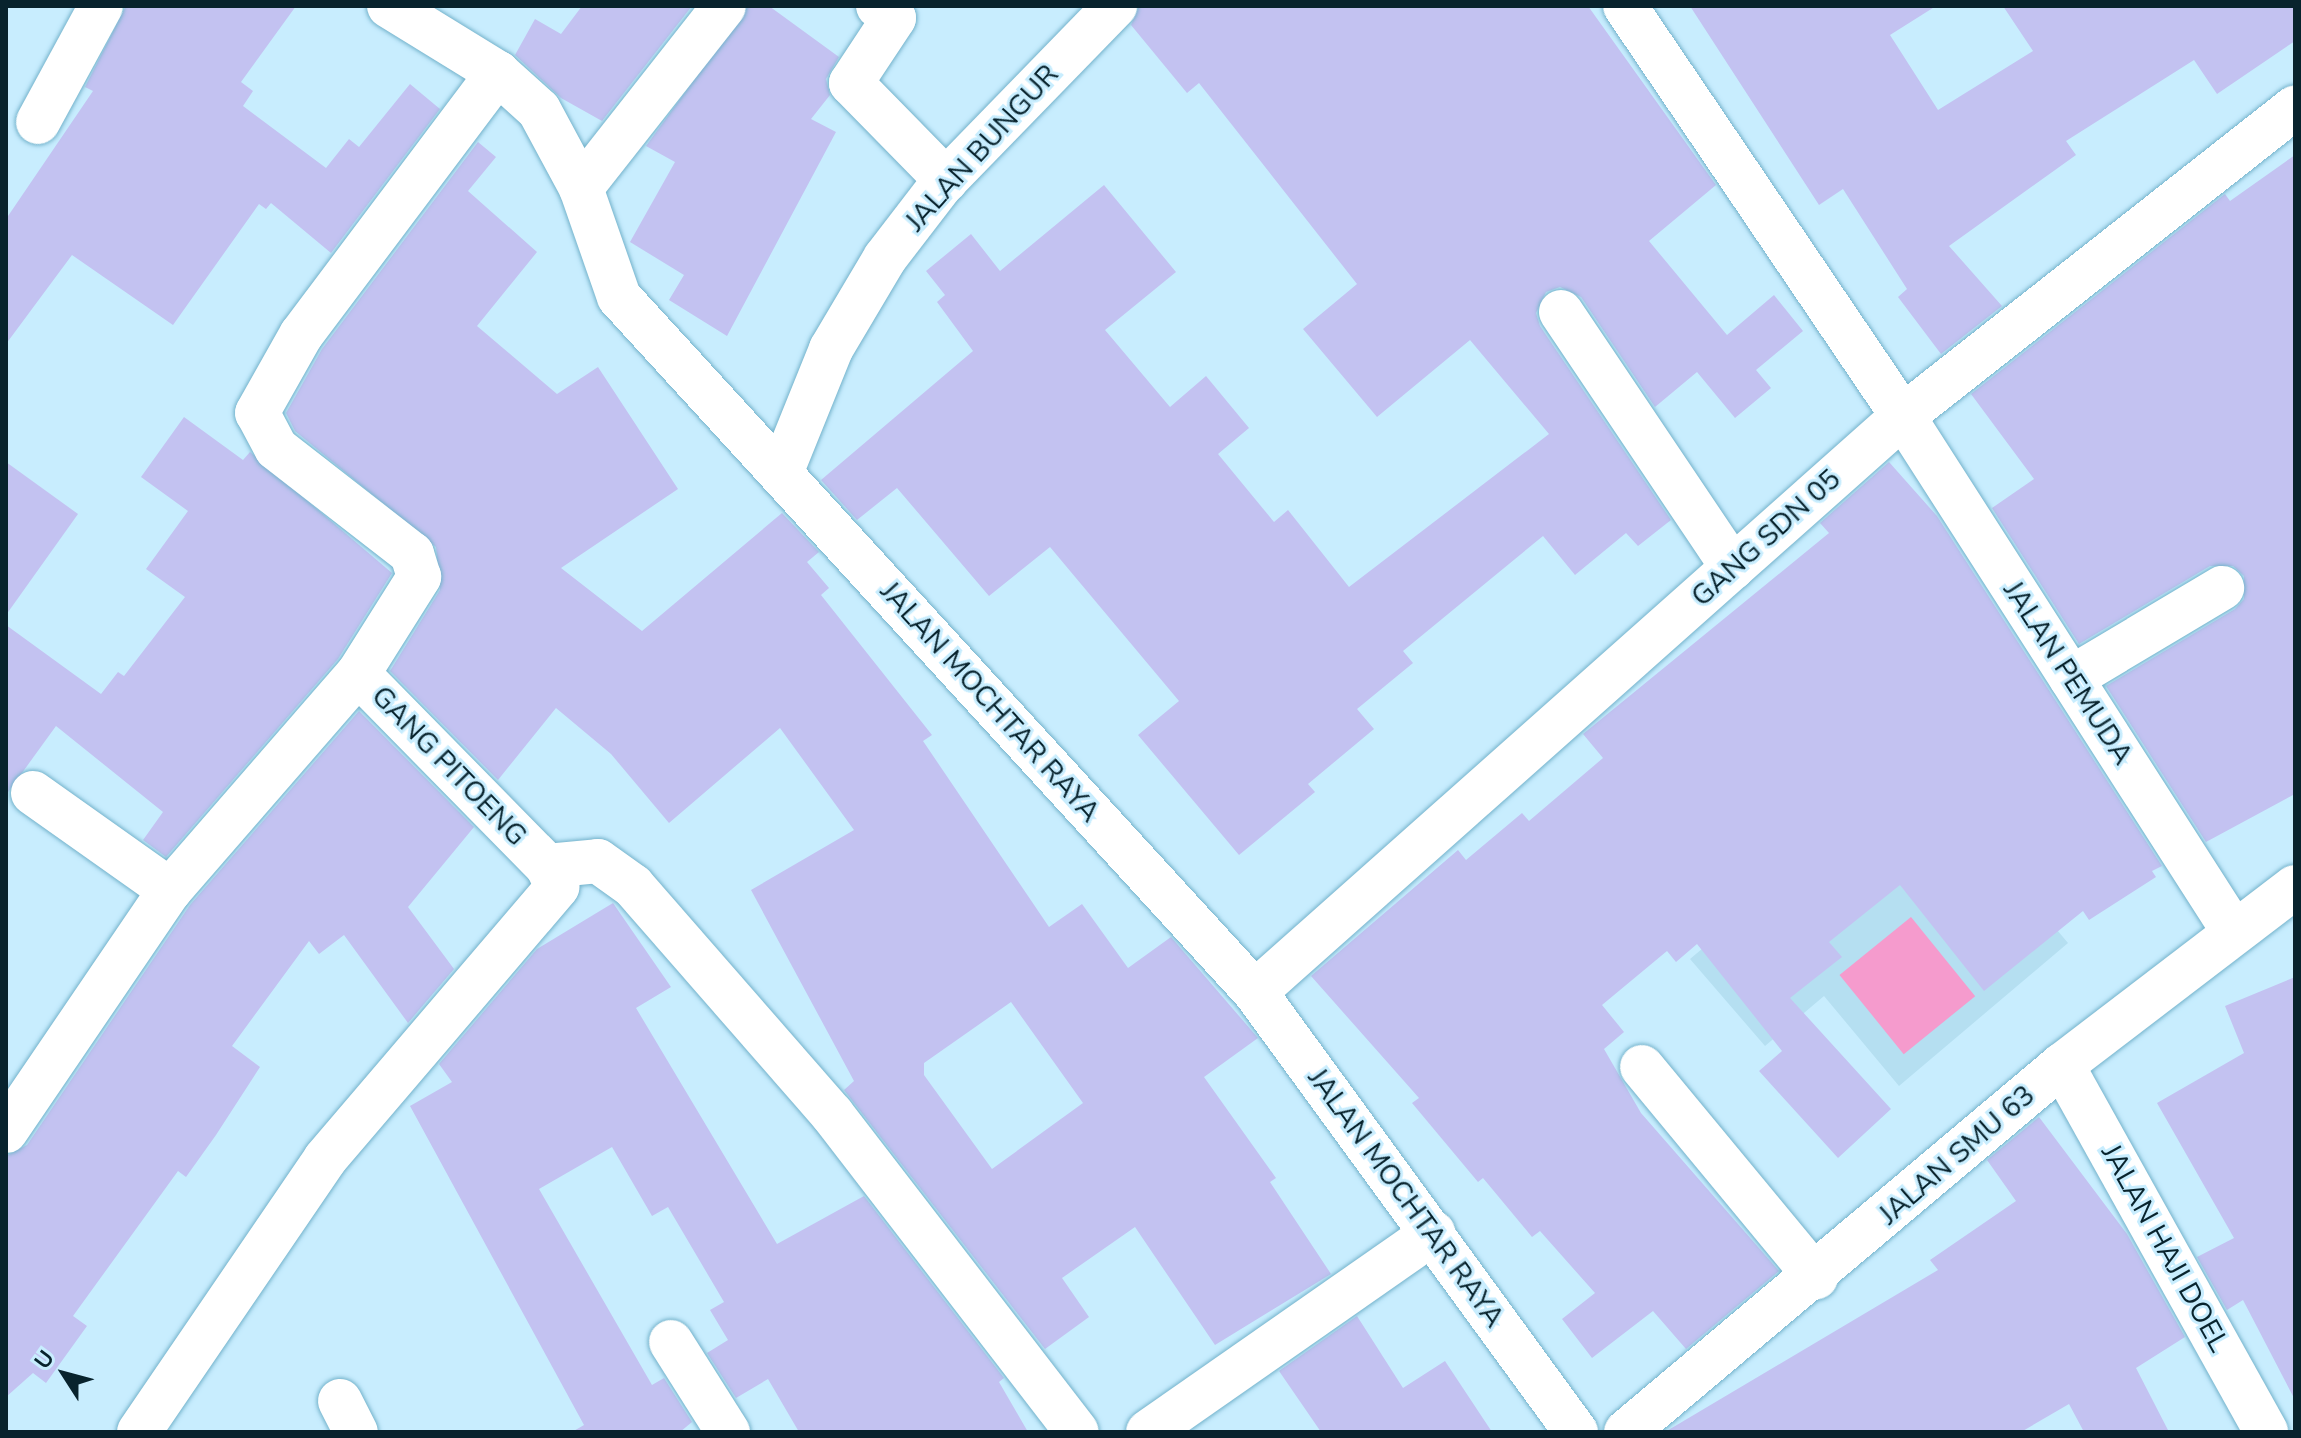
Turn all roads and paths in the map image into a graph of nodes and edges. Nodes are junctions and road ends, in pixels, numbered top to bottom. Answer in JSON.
{"nodes":[{"id":1,"x":101,"y":6,"type":"edge"},
{"id":2,"x":389,"y":6,"type":"edge"},
{"id":3,"x":724,"y":6,"type":"edge"},
{"id":4,"x":878,"y":6,"type":"edge"},
{"id":5,"x":1115,"y":6,"type":"edge"},
{"id":6,"x":1625,"y":6,"type":"edge"},
{"id":7,"x":498,"y":73,"type":"junction"},
{"id":8,"x":2295,"y":107,"type":"edge"},
{"id":9,"x":38,"y":122,"type":"dead end"},
{"id":10,"x":589,"y":178,"type":"junction"},
{"id":11,"x":946,"y":180,"type":"junction"},
{"id":12,"x":1561,"y":312,"type":"dead end"},
{"id":13,"x":1903,"y":416,"type":"junction"},
{"id":14,"x":781,"y":473,"type":"junction"},
{"id":15,"x":1733,"y":568,"type":"junction"},
{"id":16,"x":2222,"y":588,"type":"dead end"},
{"id":17,"x":358,"y":674,"type":"junction"},
{"id":18,"x":2071,"y":678,"type":"junction"},
{"id":19,"x":33,"y":793,"type":"dead end"},
{"id":20,"x":547,"y":866,"type":"junction"},
{"id":21,"x":2295,"y":887,"type":"edge"},
{"id":22,"x":170,"y":890,"type":"junction"},
{"id":23,"x":2232,"y":929,"type":"junction"},
{"id":24,"x":1255,"y":992,"type":"junction"},
{"id":25,"x":2062,"y":1065,"type":"junction"},
{"id":26,"x":1642,"y":1067,"type":"dead end"},
{"id":27,"x":6,"y":1131,"type":"edge"},
{"id":28,"x":1433,"y":1233,"type":"junction"},
{"id":29,"x":1816,"y":1277,"type":"junction"},
{"id":30,"x":671,"y":1342,"type":"dead end"},
{"id":31,"x":139,"y":1432,"type":"edge"},
{"id":32,"x":728,"y":1432,"type":"edge"},
{"id":33,"x":1077,"y":1432,"type":"edge"},
{"id":34,"x":1148,"y":1432,"type":"edge"},
{"id":35,"x":1576,"y":1432,"type":"edge"},
{"id":36,"x":1626,"y":1432,"type":"edge"},
{"id":37,"x":2266,"y":1432,"type":"edge"}],
"edges":[{"from":1,"to":9,"type":"street"},
{"from":2,"to":7,"type":"street","name":"JALAN MOCHTAR RAYA"},
{"from":3,"to":10,"type":"street"},
{"from":4,"to":11,"type":"street"},
{"from":5,"to":11,"type":"street","name":"JALAN BUNGUR"},
{"from":6,"to":13,"type":"street","name":"JALAN PEMUDA"},
{"from":7,"to":10,"type":"street","name":"JALAN MOCHTAR RAYA"},
{"from":7,"to":17,"type":"street","name":"GANG PITOENG"},
{"from":8,"to":13,"type":"street","name":"GANG SDN 05"},
{"from":10,"to":14,"type":"street","name":"JALAN MOCHTAR RAYA"},
{"from":11,"to":14,"type":"street","name":"JALAN BUNGUR"},
{"from":12,"to":15,"type":"street"},
{"from":13,"to":15,"type":"street","name":"GANG SDN 05"},
{"from":13,"to":18,"type":"street","name":"JALAN PEMUDA"},
{"from":14,"to":24,"type":"street","name":"JALAN MOCHTAR RAYA"},
{"from":15,"to":24,"type":"street","name":"GANG SDN 05"},
{"from":16,"to":18,"type":"street"},
{"from":17,"to":20,"type":"street","name":"GANG PITOENG"},
{"from":17,"to":22,"type":"street"},
{"from":18,"to":23,"type":"street","name":"JALAN PEMUDA"},
{"from":19,"to":22,"type":"street"},
{"from":20,"to":31,"type":"street","name":"GANG PITOENG"},
{"from":20,"to":33,"type":"street"},
{"from":21,"to":23,"type":"street","name":"JALAN SMU 63"},
{"from":22,"to":27,"type":"street"},
{"from":23,"to":25,"type":"street","name":"JALAN SMU 63"},
{"from":24,"to":28,"type":"street","name":"JALAN MOCHTAR RAYA"},
{"from":25,"to":29,"type":"street","name":"JALAN SMU 63"},
{"from":25,"to":37,"type":"street","name":"JALAN HAJI DOEL"},
{"from":26,"to":29,"type":"street"},
{"from":28,"to":34,"type":"street"},
{"from":28,"to":35,"type":"street","name":"JALAN MOCHTAR RAYA"},
{"from":29,"to":36,"type":"street","name":"JALAN SMU 63"},
{"from":30,"to":32,"type":"street"}]}
